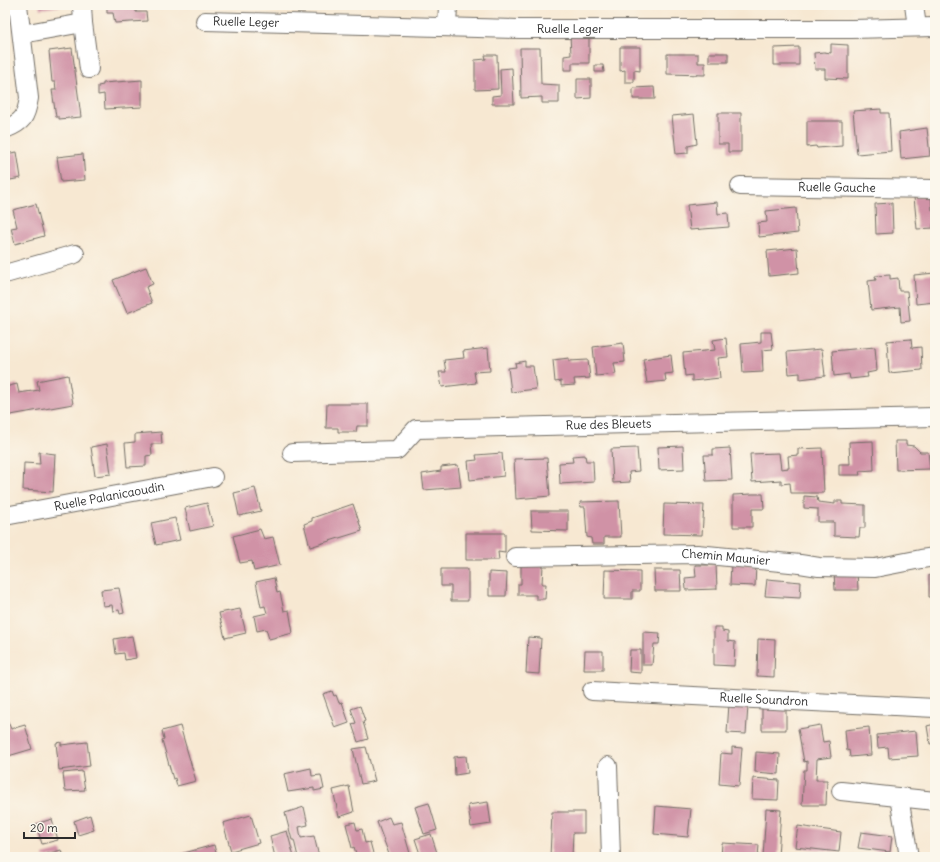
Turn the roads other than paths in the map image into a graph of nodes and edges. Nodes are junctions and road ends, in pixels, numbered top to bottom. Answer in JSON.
{"nodes":[{"id":1,"x":18,"y":5,"type":"edge"},
{"id":2,"x":82,"y":5,"type":"edge"},
{"id":3,"x":448,"y":5,"type":"edge"},
{"id":4,"x":914,"y":5,"type":"edge"},
{"id":5,"x":206,"y":21,"type":"dead end"},
{"id":6,"x":83,"y":23,"type":"junction"},
{"id":7,"x":448,"y":27,"type":"junction"},
{"id":8,"x":917,"y":27,"type":"junction"},
{"id":9,"x":935,"y":27,"type":"edge"},
{"id":10,"x":22,"y":34,"type":"junction"},
{"id":11,"x":89,"y":69,"type":"dead end"},
{"id":12,"x":5,"y":129,"type":"edge"},
{"id":13,"x":740,"y":186,"type":"dead end"},
{"id":14,"x":935,"y":189,"type":"edge"},
{"id":15,"x":75,"y":254,"type":"dead end"},
{"id":16,"x":5,"y":274,"type":"edge"},
{"id":17,"x":935,"y":417,"type":"edge"},
{"id":18,"x":292,"y":453,"type":"dead end"},
{"id":19,"x":213,"y":477,"type":"dead end"},
{"id":20,"x":5,"y":516,"type":"edge"},
{"id":21,"x":515,"y":556,"type":"dead end"},
{"id":22,"x":935,"y":558,"type":"edge"},
{"id":23,"x":592,"y":691,"type":"dead end"},
{"id":24,"x":935,"y":708,"type":"edge"},
{"id":25,"x":608,"y":766,"type":"dead end"},
{"id":26,"x":841,"y":791,"type":"dead end"},
{"id":27,"x":899,"y":797,"type":"junction"},
{"id":28,"x":935,"y":801,"type":"edge"},
{"id":29,"x":612,"y":857,"type":"edge"},
{"id":30,"x":909,"y":857,"type":"edge"}],
"edges":[{"from":1,"to":10,"type":"street"},
{"from":2,"to":6,"type":"street"},
{"from":3,"to":7,"type":"street"},
{"from":4,"to":8,"type":"street"},
{"from":5,"to":7,"type":"street","name":"Ruelle Leger"},
{"from":6,"to":10,"type":"street"},
{"from":6,"to":11,"type":"street"},
{"from":7,"to":8,"type":"street","name":"Ruelle Leger"},
{"from":8,"to":9,"type":"street","name":"Ruelle Leger"},
{"from":10,"to":12,"type":"street"},
{"from":13,"to":14,"type":"street","name":"Ruelle Gauche"},
{"from":15,"to":16,"type":"street"},
{"from":17,"to":18,"type":"street","name":"Rue des Bleuets"},
{"from":19,"to":20,"type":"street","name":"Ruelle Palanicaoudin"},
{"from":21,"to":22,"type":"street","name":"Chemin Maunier"},
{"from":23,"to":24,"type":"street","name":"Ruelle Soundron"},
{"from":25,"to":29,"type":"street"},
{"from":26,"to":27,"type":"street"},
{"from":27,"to":28,"type":"street"},
{"from":27,"to":30,"type":"street"}]}
